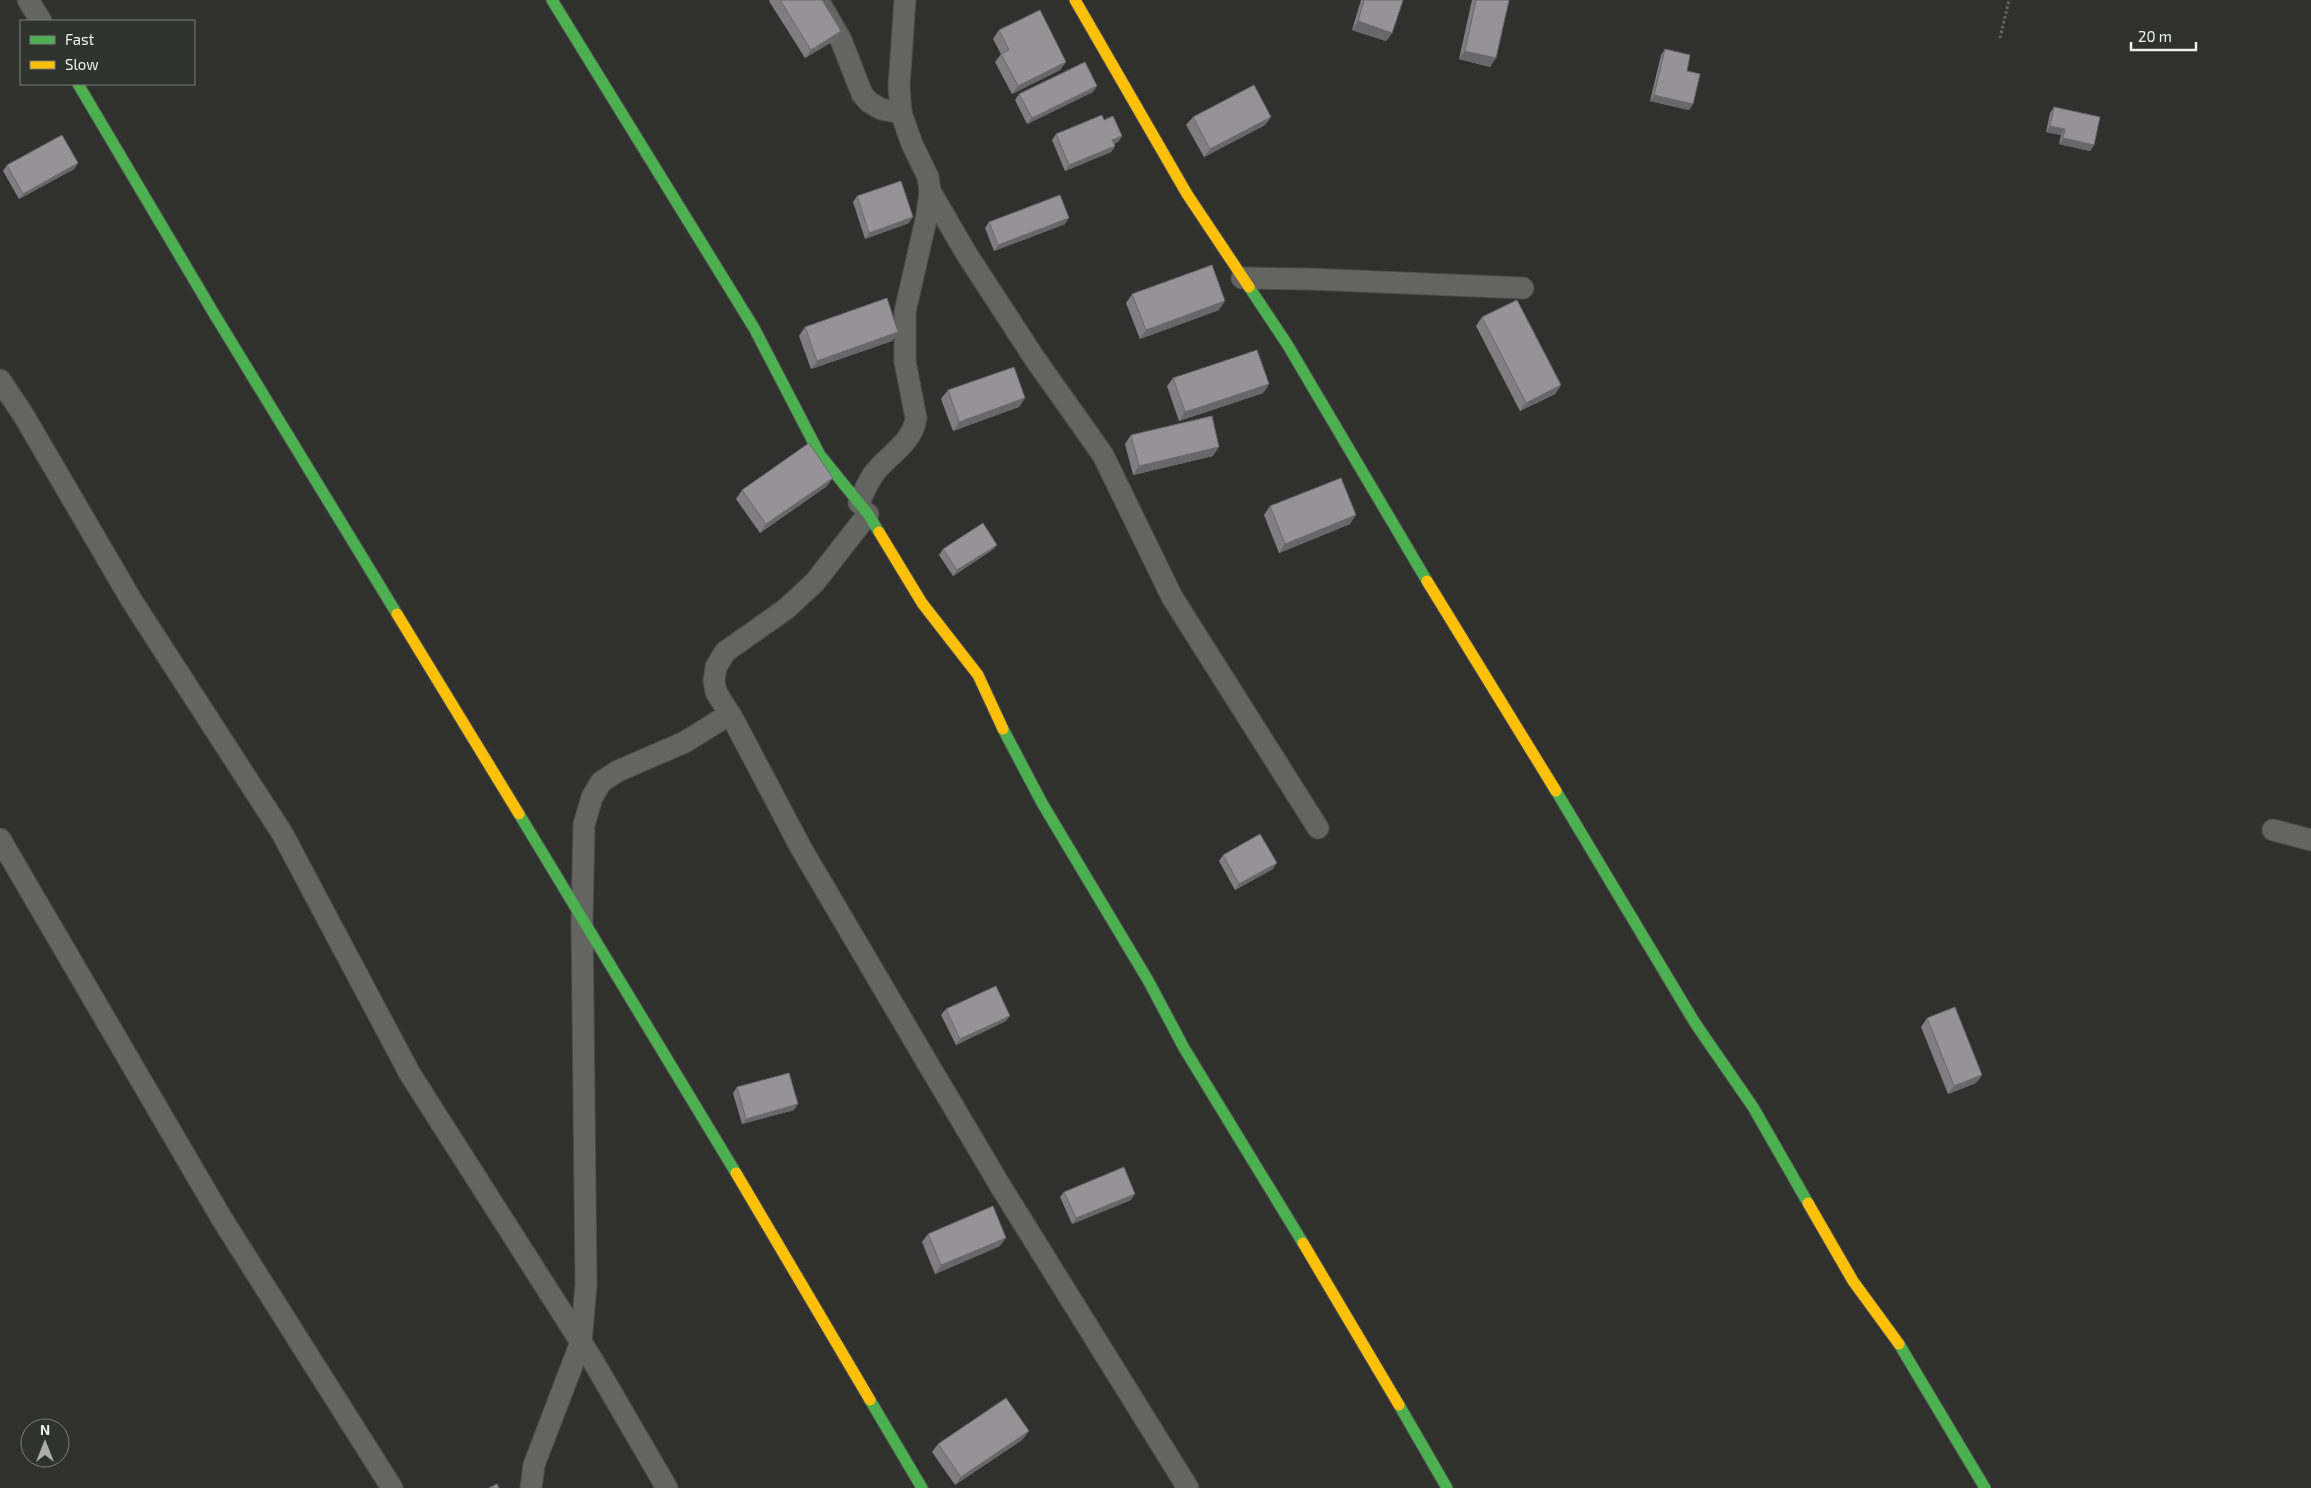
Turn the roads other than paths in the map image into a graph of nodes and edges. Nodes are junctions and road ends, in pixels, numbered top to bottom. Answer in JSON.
{"nodes":[{"id":1,"x":28,"y":0,"type":"edge"},
{"id":2,"x":552,"y":0,"type":"edge"},
{"id":3,"x":818,"y":0,"type":"edge"},
{"id":4,"x":905,"y":0,"type":"edge"},
{"id":5,"x":1075,"y":0,"type":"edge"},
{"id":6,"x":40,"y":20,"type":"edge"},
{"id":7,"x":79,"y":85,"type":"edge"},
{"id":8,"x":901,"y":113,"type":"junction"},
{"id":9,"x":930,"y":191,"type":"junction"},
{"id":10,"x":1242,"y":278,"type":"junction"},
{"id":11,"x":1523,"y":288,"type":"dead end"},
{"id":12,"x":0,"y":380,"type":"edge"},
{"id":13,"x":864,"y":509,"type":"junction"},
{"id":14,"x":730,"y":714,"type":"junction"},
{"id":15,"x":1318,"y":828,"type":"dead end"},
{"id":16,"x":2273,"y":830,"type":"dead end"},
{"id":17,"x":0,"y":839,"type":"edge"},
{"id":18,"x":2311,"y":840,"type":"edge"},
{"id":19,"x":582,"y":917,"type":"junction"},
{"id":20,"x":581,"y":1342,"type":"junction"},
{"id":21,"x":392,"y":1488,"type":"edge"},
{"id":22,"x":531,"y":1488,"type":"edge"},
{"id":23,"x":667,"y":1488,"type":"edge"},
{"id":24,"x":922,"y":1488,"type":"edge"},
{"id":25,"x":1188,"y":1488,"type":"edge"},
{"id":26,"x":1447,"y":1488,"type":"edge"},
{"id":27,"x":1985,"y":1488,"type":"edge"}],
"edges":[{"from":1,"to":6,"type":"street"},
{"from":2,"to":13,"type":"street"},
{"from":3,"to":8,"type":"street"},
{"from":4,"to":8,"type":"street"},
{"from":5,"to":10,"type":"street"},
{"from":7,"to":19,"type":"street"},
{"from":8,"to":9,"type":"street"},
{"from":9,"to":13,"type":"street"},
{"from":9,"to":15,"type":"street"},
{"from":10,"to":11,"type":"street"},
{"from":10,"to":27,"type":"street"},
{"from":12,"to":20,"type":"street"},
{"from":13,"to":14,"type":"street"},
{"from":13,"to":26,"type":"street"},
{"from":14,"to":19,"type":"street"},
{"from":14,"to":25,"type":"street"},
{"from":16,"to":18,"type":"street"},
{"from":17,"to":21,"type":"street"},
{"from":19,"to":20,"type":"street"},
{"from":19,"to":24,"type":"street"},
{"from":20,"to":22,"type":"street"},
{"from":20,"to":23,"type":"street"}]}
